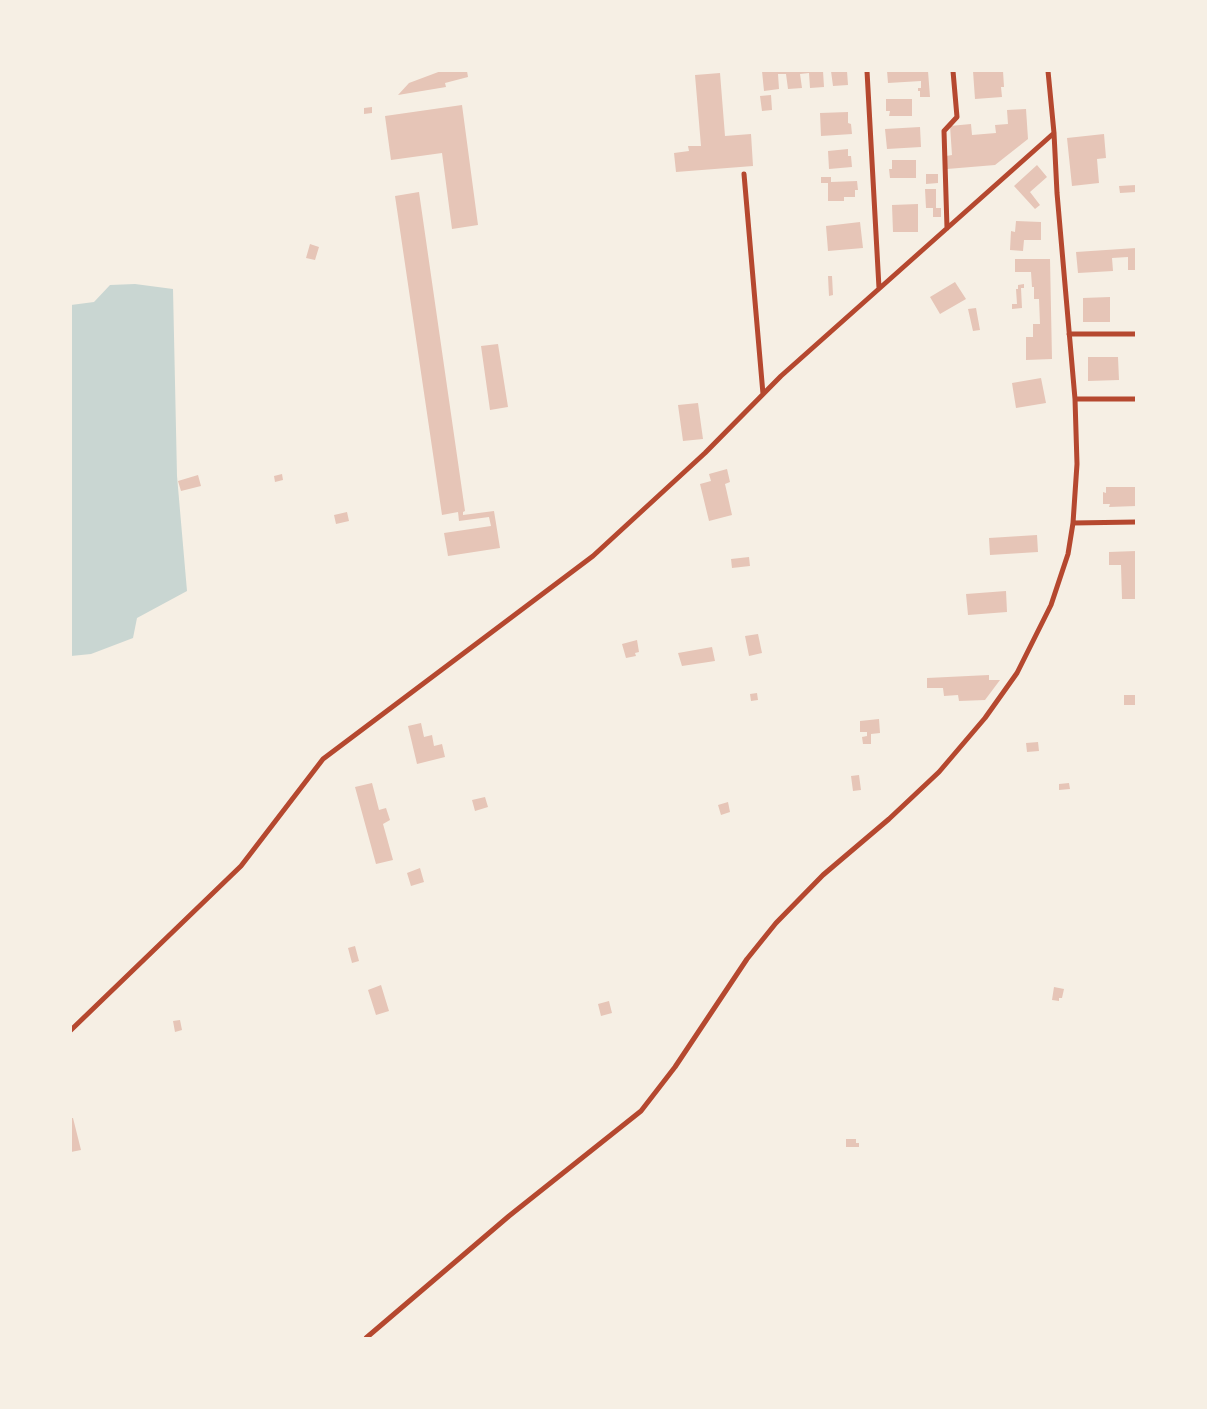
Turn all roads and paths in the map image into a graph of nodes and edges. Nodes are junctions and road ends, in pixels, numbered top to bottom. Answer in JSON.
{"nodes":[{"id":1,"x":867,"y":71,"type":"edge"},
{"id":2,"x":953,"y":71,"type":"edge"},
{"id":3,"x":1048,"y":71,"type":"edge"},
{"id":4,"x":1054,"y":133,"type":"junction"},
{"id":5,"x":744,"y":174,"type":"dead end"},
{"id":6,"x":947,"y":228,"type":"junction"},
{"id":7,"x":879,"y":288,"type":"junction"},
{"id":8,"x":1069,"y":334,"type":"junction"},
{"id":9,"x":1136,"y":334,"type":"edge"},
{"id":10,"x":763,"y":394,"type":"junction"},
{"id":11,"x":1074,"y":399,"type":"junction"},
{"id":12,"x":1136,"y":399,"type":"edge"},
{"id":13,"x":1136,"y":522,"type":"edge"},
{"id":14,"x":1073,"y":523,"type":"junction"},
{"id":15,"x":71,"y":1030,"type":"edge"},
{"id":16,"x":366,"y":1338,"type":"edge"}],
"edges":[{"from":1,"to":7,"type":"street"},
{"from":2,"to":6,"type":"street"},
{"from":3,"to":4,"type":"street"},
{"from":4,"to":6,"type":"street"},
{"from":4,"to":8,"type":"street"},
{"from":5,"to":10,"type":"street"},
{"from":6,"to":7,"type":"street"},
{"from":7,"to":10,"type":"street"},
{"from":8,"to":9,"type":"street"},
{"from":8,"to":11,"type":"street"},
{"from":10,"to":15,"type":"street"},
{"from":11,"to":12,"type":"street"},
{"from":11,"to":14,"type":"street"},
{"from":13,"to":14,"type":"street"},
{"from":14,"to":16,"type":"street"}]}
